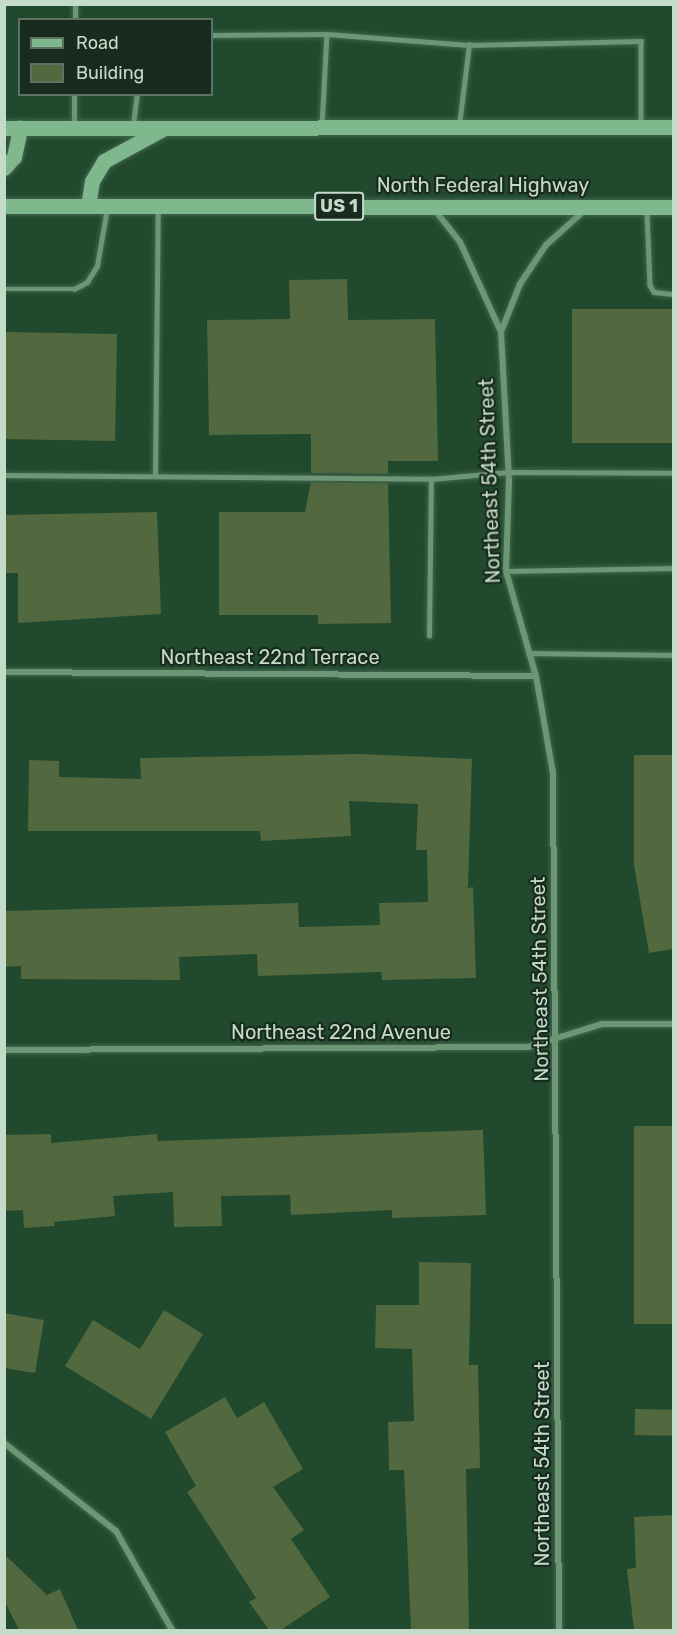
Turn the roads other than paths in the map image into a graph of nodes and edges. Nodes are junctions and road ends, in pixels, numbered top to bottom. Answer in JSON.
{"nodes":[{"id":1,"x":327,"y":33,"type":"junction"},
{"id":2,"x":213,"y":35,"type":"edge"},
{"id":3,"x":469,"y":45,"type":"junction"},
{"id":4,"x":75,"y":96,"type":"edge"},
{"id":5,"x":137,"y":96,"type":"edge"},
{"id":6,"x":322,"y":127,"type":"junction"},
{"id":7,"x":459,"y":127,"type":"junction"},
{"id":8,"x":641,"y":127,"type":"junction"},
{"id":9,"x":674,"y":127,"type":"edge"},
{"id":10,"x":12,"y":128,"type":"edge"},
{"id":11,"x":74,"y":128,"type":"junction"},
{"id":12,"x":132,"y":128,"type":"junction"},
{"id":13,"x":166,"y":128,"type":"junction"},
{"id":14,"x":4,"y":168,"type":"edge"},
{"id":15,"x":4,"y":206,"type":"edge"},
{"id":16,"x":88,"y":206,"type":"junction"},
{"id":17,"x":107,"y":206,"type":"junction"},
{"id":18,"x":158,"y":206,"type":"junction"},
{"id":19,"x":431,"y":206,"type":"junction"},
{"id":20,"x":588,"y":207,"type":"junction"},
{"id":21,"x":647,"y":207,"type":"junction"},
{"id":22,"x":674,"y":207,"type":"edge"},
{"id":23,"x":4,"y":290,"type":"edge"},
{"id":24,"x":674,"y":294,"type":"edge"},
{"id":25,"x":501,"y":332,"type":"junction"},
{"id":26,"x":508,"y":472,"type":"junction"},
{"id":27,"x":674,"y":473,"type":"edge"},
{"id":28,"x":155,"y":474,"type":"junction"},
{"id":29,"x":4,"y":476,"type":"edge"},
{"id":30,"x":431,"y":480,"type":"junction"},
{"id":31,"x":674,"y":568,"type":"edge"},
{"id":32,"x":506,"y":571,"type":"junction"},
{"id":33,"x":429,"y":636,"type":"dead end"},
{"id":34,"x":528,"y":653,"type":"junction"},
{"id":35,"x":674,"y":655,"type":"edge"},
{"id":36,"x":4,"y":672,"type":"edge"},
{"id":37,"x":536,"y":675,"type":"junction"},
{"id":38,"x":674,"y":1024,"type":"edge"},
{"id":39,"x":558,"y":1041,"type":"junction"},
{"id":40,"x":4,"y":1050,"type":"edge"},
{"id":41,"x":4,"y":1443,"type":"edge"},
{"id":42,"x":172,"y":1630,"type":"edge"},
{"id":43,"x":558,"y":1630,"type":"edge"}],
"edges":[{"from":1,"to":2,"type":"lane"},
{"from":1,"to":3,"type":"lane"},
{"from":1,"to":6,"type":"lane"},
{"from":3,"to":7,"type":"lane"},
{"from":3,"to":8,"type":"lane"},
{"from":4,"to":11,"type":"lane"},
{"from":5,"to":12,"type":"lane"},
{"from":6,"to":7,"type":"main road"},
{"from":6,"to":13,"type":"main road"},
{"from":7,"to":8,"type":"main road"},
{"from":8,"to":9,"type":"main road"},
{"from":10,"to":11,"type":"main road"},
{"from":10,"to":14,"type":"main road"},
{"from":11,"to":12,"type":"main road"},
{"from":12,"to":13,"type":"main road"},
{"from":13,"to":16,"type":"main road"},
{"from":15,"to":16,"type":"main road","name":"North Federal Highway","number":"US 1"},
{"from":16,"to":17,"type":"main road","name":"North Federal Highway","number":"US 1"},
{"from":17,"to":18,"type":"main road","name":"North Federal Highway","number":"US 1"},
{"from":17,"to":23,"type":"lane"},
{"from":18,"to":19,"type":"main road","name":"North Federal Highway","number":"US 1"},
{"from":18,"to":28,"type":"lane"},
{"from":19,"to":20,"type":"main road","name":"North Federal Highway","number":"US 1"},
{"from":19,"to":25,"type":"street","name":"Northeast 54th Street"},
{"from":20,"to":21,"type":"main road","name":"North Federal Highway","number":"US 1"},
{"from":20,"to":25,"type":"street","name":"Northeast 54th Street"},
{"from":21,"to":22,"type":"main road","name":"North Federal Highway","number":"US 1"},
{"from":21,"to":24,"type":"lane"},
{"from":25,"to":26,"type":"street","name":"Northeast 54th Street"},
{"from":26,"to":27,"type":"lane"},
{"from":26,"to":30,"type":"lane"},
{"from":26,"to":32,"type":"street","name":"Northeast 54th Street"},
{"from":28,"to":29,"type":"lane"},
{"from":28,"to":30,"type":"lane"},
{"from":30,"to":33,"type":"lane"},
{"from":31,"to":32,"type":"lane"},
{"from":32,"to":34,"type":"street","name":"Northeast 54th Street"},
{"from":34,"to":35,"type":"lane"},
{"from":34,"to":37,"type":"street","name":"Northeast 54th Street"},
{"from":36,"to":37,"type":"street","name":"Northeast 22nd Terrace"},
{"from":37,"to":39,"type":"street","name":"Northeast 54th Street"},
{"from":38,"to":39,"type":"street","name":"Northeast 22nd Avenue"},
{"from":39,"to":40,"type":"street","name":"Northeast 22nd Avenue"},
{"from":39,"to":43,"type":"street","name":"Northeast 54th Street"},
{"from":41,"to":42,"type":"street"}]}
